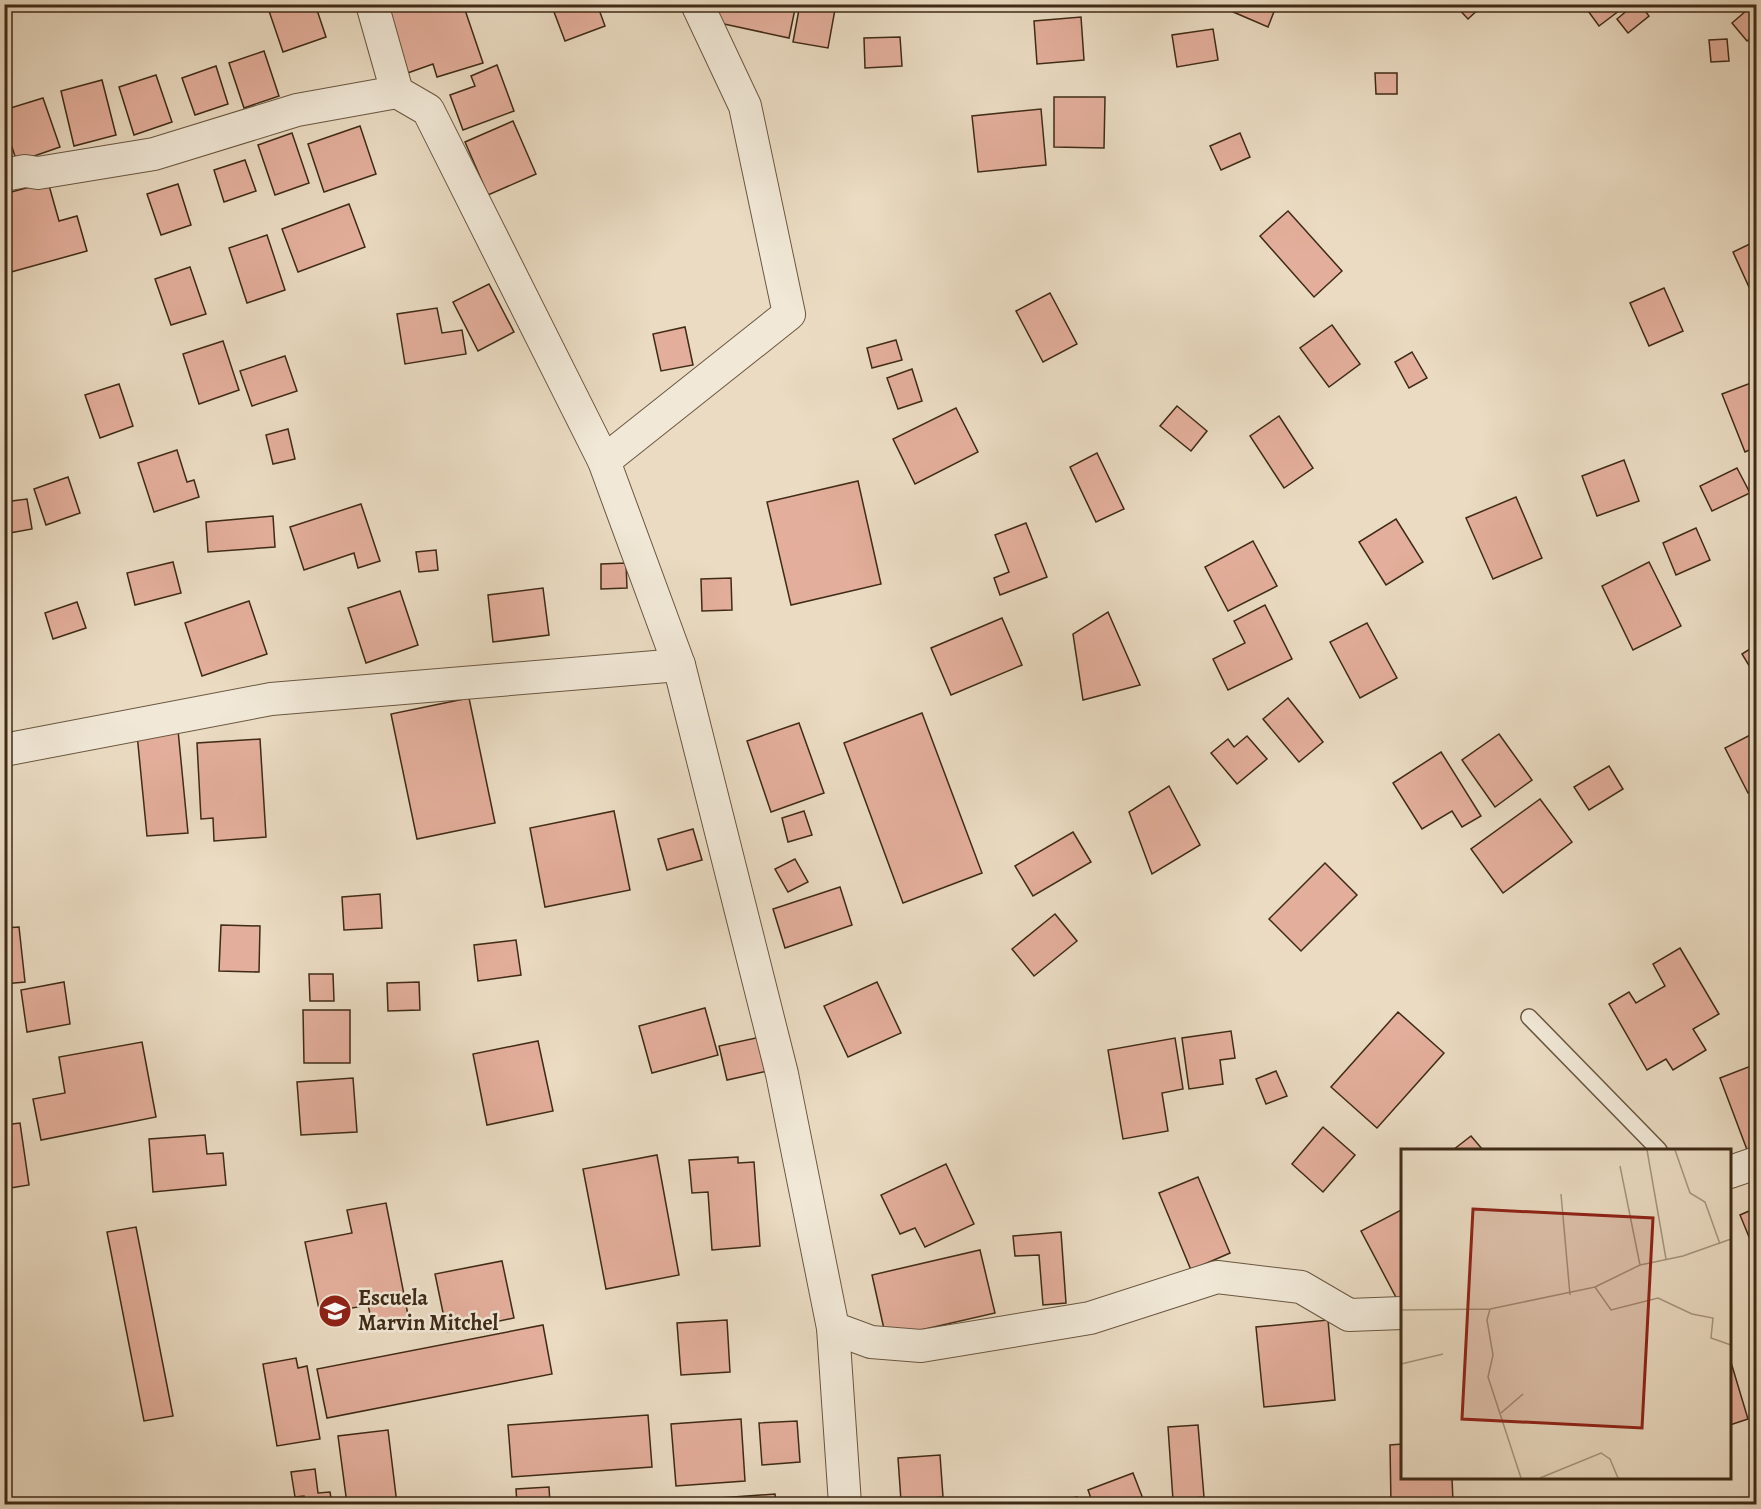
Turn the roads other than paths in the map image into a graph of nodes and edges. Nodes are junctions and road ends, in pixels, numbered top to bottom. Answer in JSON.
{"nodes":[{"id":1,"x":372,"y":4,"type":"edge"},
{"id":2,"x":697,"y":4,"type":"edge"},
{"id":3,"x":397,"y":92,"type":"junction"},
{"id":4,"x":4,"y":176,"type":"edge"},
{"id":5,"x":604,"y":461,"type":"junction"},
{"id":6,"x":679,"y":665,"type":"junction"},
{"id":7,"x":4,"y":750,"type":"edge"},
{"id":8,"x":1529,"y":1017,"type":"dead end"},
{"id":9,"x":1658,"y":1149,"type":"edge"},
{"id":10,"x":1756,"y":1163,"type":"edge"},
{"id":11,"x":1731,"y":1172,"type":"edge"},
{"id":12,"x":1401,"y":1313,"type":"edge"},
{"id":13,"x":833,"y":1328,"type":"junction"},
{"id":14,"x":845,"y":1504,"type":"edge"}],
"edges":[{"from":1,"to":3,"type":"street"},
{"from":2,"to":5,"type":"street"},
{"from":3,"to":4,"type":"street"},
{"from":3,"to":5,"type":"street"},
{"from":5,"to":6,"type":"street"},
{"from":6,"to":7,"type":"street"},
{"from":6,"to":13,"type":"street"},
{"from":8,"to":9,"type":"lane"},
{"from":10,"to":11,"type":"street"},
{"from":12,"to":13,"type":"street"},
{"from":13,"to":14,"type":"street"}]}
